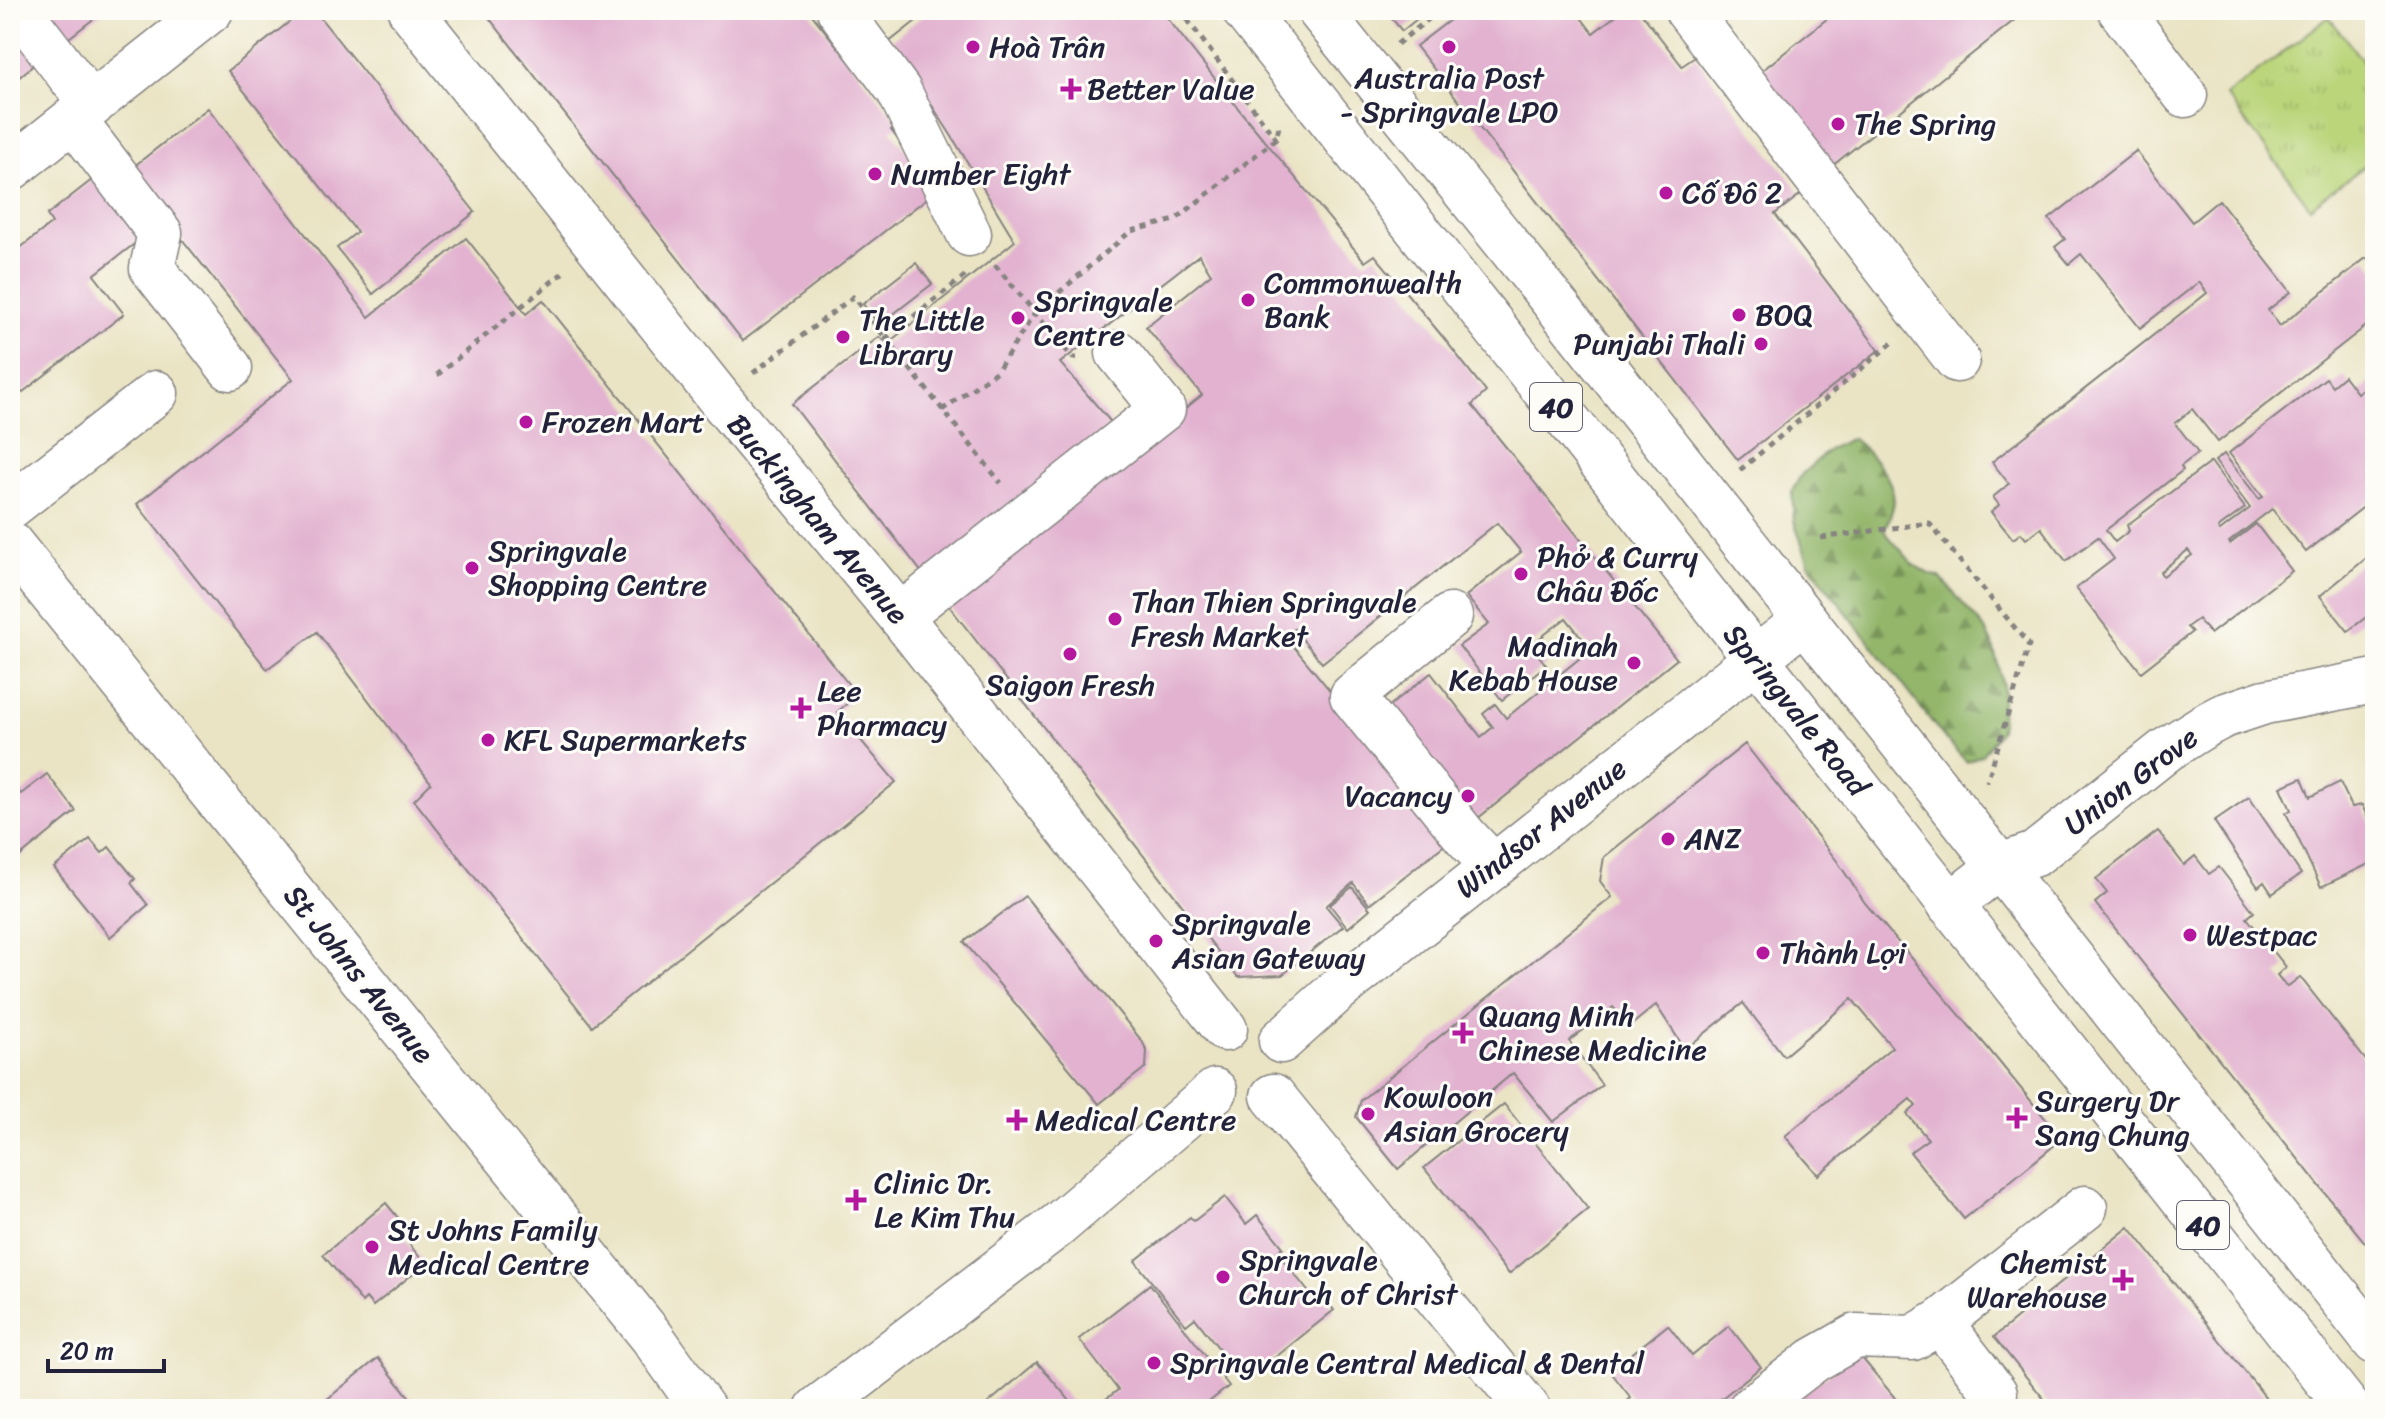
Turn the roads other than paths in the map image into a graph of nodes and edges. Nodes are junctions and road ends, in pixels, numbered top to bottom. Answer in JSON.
{"nodes":[{"id":1,"x":19,"y":10,"type":"edge"},
{"id":2,"x":211,"y":10,"type":"edge"},
{"id":3,"x":410,"y":10,"type":"edge"},
{"id":4,"x":839,"y":10,"type":"edge"},
{"id":5,"x":1244,"y":10,"type":"edge"},
{"id":6,"x":1319,"y":10,"type":"edge"},
{"id":7,"x":1687,"y":10,"type":"edge"},
{"id":8,"x":2120,"y":10,"type":"edge"},
{"id":9,"x":2185,"y":95,"type":"dead end"},
{"id":10,"x":82,"y":112,"type":"junction"},
{"id":11,"x":10,"y":169,"type":"edge"},
{"id":12,"x":979,"y":246,"type":"road end"},
{"id":13,"x":1118,"y":353,"type":"road end"},
{"id":14,"x":1957,"y":360,"type":"dead end"},
{"id":15,"x":230,"y":368,"type":"dead end"},
{"id":16,"x":156,"y":393,"type":"dead end"},
{"id":17,"x":10,"y":507,"type":"edge"},
{"id":18,"x":10,"y":543,"type":"edge"},
{"id":19,"x":900,"y":616,"type":"junction"},
{"id":20,"x":1450,"y":616,"type":"dead end"},
{"id":21,"x":1805,"y":620,"type":"junction"},
{"id":22,"x":1756,"y":659,"type":"junction"},
{"id":23,"x":2375,"y":681,"type":"edge"},
{"id":24,"x":1493,"y":866,"type":"junction"},
{"id":25,"x":2000,"y":866,"type":"junction"},
{"id":26,"x":1950,"y":905,"type":"junction"},
{"id":27,"x":1225,"y":1029,"type":"junction"},
{"id":28,"x":1281,"y":1041,"type":"junction"},
{"id":29,"x":1215,"y":1091,"type":"junction"},
{"id":30,"x":1273,"y":1096,"type":"junction"},
{"id":31,"x":2085,"y":1208,"type":"dead end"},
{"id":32,"x":1940,"y":1322,"type":"junction"},
{"id":33,"x":2373,"y":1336,"type":"edge"},
{"id":34,"x":1995,"y":1393,"type":"dead end"},
{"id":35,"x":703,"y":1409,"type":"edge"},
{"id":36,"x":817,"y":1409,"type":"edge"},
{"id":37,"x":1528,"y":1409,"type":"edge"},
{"id":38,"x":1750,"y":1409,"type":"edge"},
{"id":39,"x":2349,"y":1409,"type":"edge"}],
"edges":[{"from":1,"to":10,"type":"main road"},
{"from":2,"to":10,"type":"main road"},
{"from":3,"to":19,"type":"main road","name":"Buckingham Avenue"},
{"from":4,"to":12,"type":"main road"},
{"from":5,"to":22,"type":"main road","name":"Springvale Road","number":"40"},
{"from":6,"to":21,"type":"main road","name":"Springvale Road","number":"40"},
{"from":7,"to":14,"type":"main road"},
{"from":8,"to":9,"type":"main road"},
{"from":10,"to":11,"type":"main road"},
{"from":10,"to":15,"type":"main road"},
{"from":13,"to":19,"type":"main road"},
{"from":16,"to":17,"type":"main road"},
{"from":18,"to":35,"type":"main road","name":"St Johns Avenue"},
{"from":19,"to":27,"type":"main road","name":"Buckingham Avenue"},
{"from":20,"to":24,"type":"main road"},
{"from":21,"to":22,"type":"main road","name":"Windsor Avenue"},
{"from":21,"to":25,"type":"main road","name":"Springvale Road","number":"40"},
{"from":22,"to":24,"type":"main road","name":"Windsor Avenue"},
{"from":22,"to":26,"type":"main road","name":"Springvale Road","number":"40"},
{"from":23,"to":25,"type":"main road","name":"Union Grove"},
{"from":24,"to":28,"type":"main road","name":"Windsor Avenue"},
{"from":25,"to":26,"type":"main road","name":"Union Grove"},
{"from":25,"to":33,"type":"main road","name":"Springvale Road","number":"40"},
{"from":26,"to":39,"type":"main road","name":"Springvale Road","number":"40"},
{"from":27,"to":28,"type":"main road"},
{"from":27,"to":29,"type":"main road"},
{"from":28,"to":30,"type":"main road"},
{"from":29,"to":30,"type":"main road"},
{"from":29,"to":36,"type":"main road"},
{"from":30,"to":37,"type":"main road"},
{"from":31,"to":32,"type":"main road"},
{"from":32,"to":34,"type":"main road"},
{"from":32,"to":38,"type":"main road"}]}
